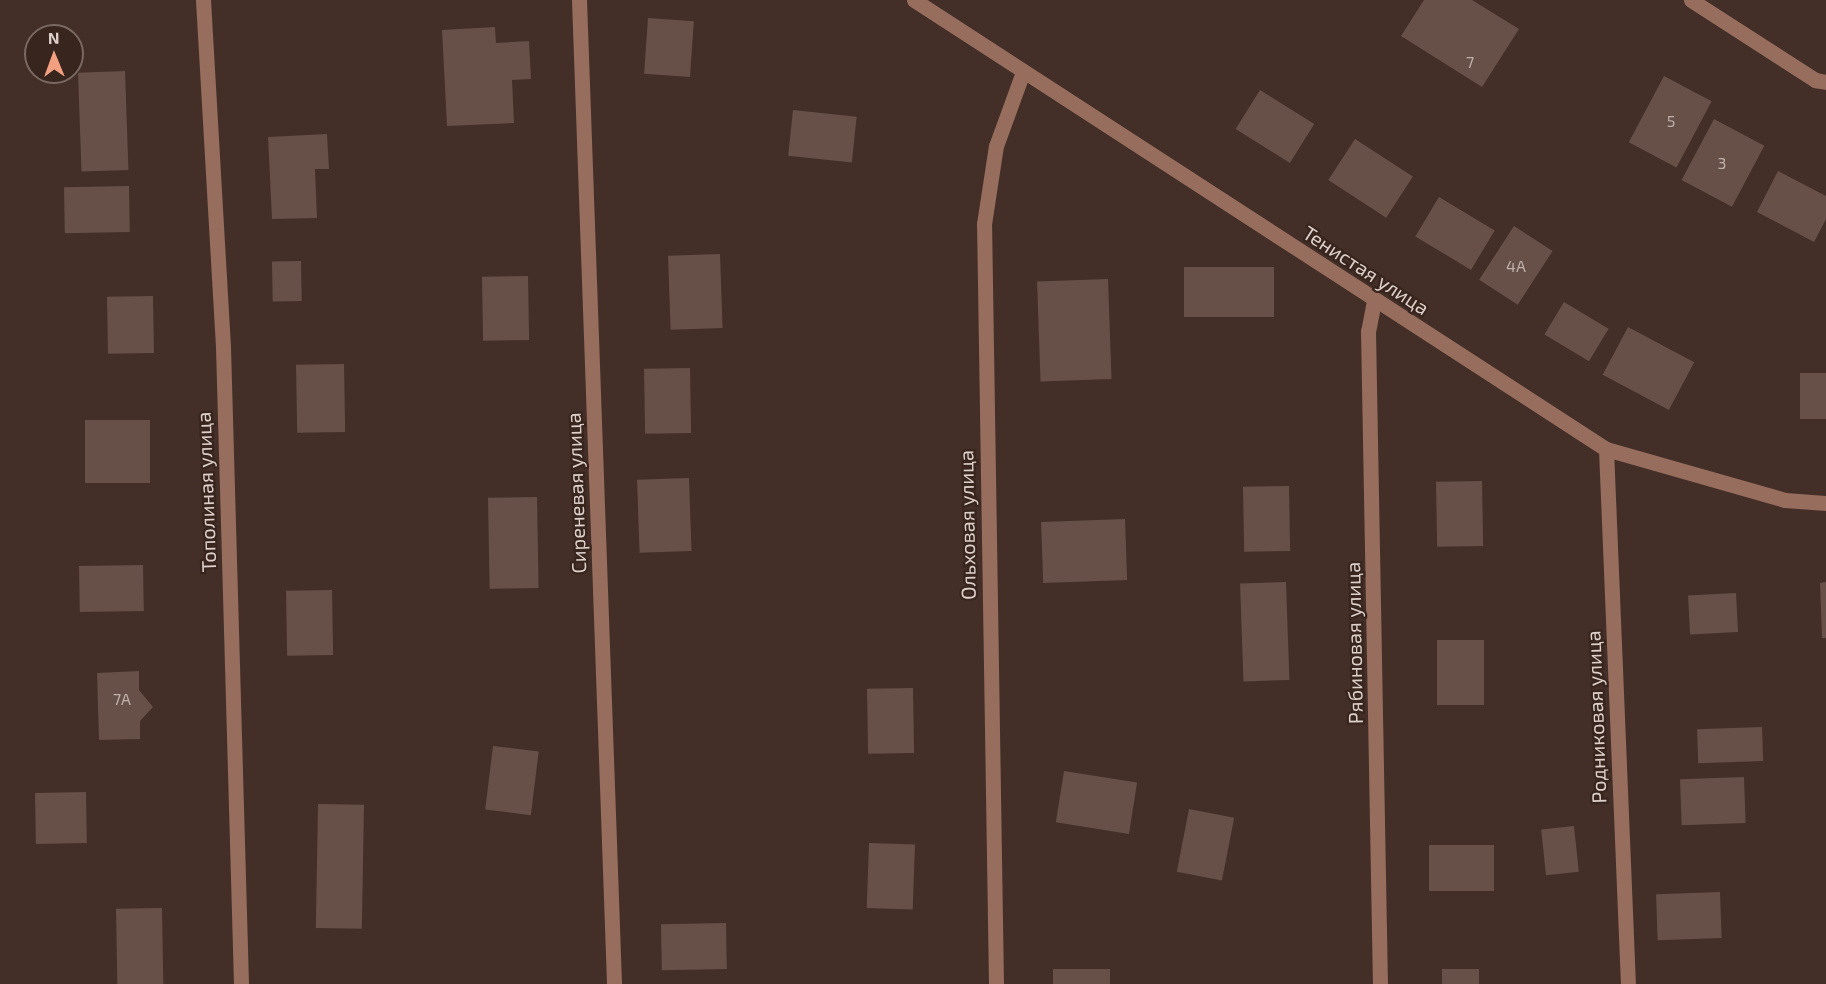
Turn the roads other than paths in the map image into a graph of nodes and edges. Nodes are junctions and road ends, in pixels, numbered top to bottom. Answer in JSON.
{"nodes":[{"id":1,"x":204,"y":0,"type":"edge"},
{"id":2,"x":579,"y":0,"type":"edge"},
{"id":3,"x":914,"y":0,"type":"edge"},
{"id":4,"x":1691,"y":0,"type":"edge"},
{"id":5,"x":1023,"y":72,"type":"junction"},
{"id":6,"x":1826,"y":82,"type":"edge"},
{"id":7,"x":1374,"y":301,"type":"junction"},
{"id":8,"x":1606,"y":449,"type":"junction"},
{"id":9,"x":1826,"y":503,"type":"edge"},
{"id":10,"x":241,"y":984,"type":"edge"},
{"id":11,"x":614,"y":984,"type":"edge"},
{"id":12,"x":996,"y":984,"type":"edge"},
{"id":13,"x":1380,"y":984,"type":"edge"},
{"id":14,"x":1628,"y":984,"type":"edge"}],
"edges":[{"from":1,"to":10,"type":"street","name":"Тополиная улица"},
{"from":2,"to":11,"type":"street","name":"Сиреневая улица"},
{"from":3,"to":5,"type":"street","name":"Тенистая улица"},
{"from":4,"to":6,"type":"street"},
{"from":5,"to":7,"type":"street","name":"Тенистая улица"},
{"from":5,"to":12,"type":"street","name":"Ольховая улица"},
{"from":7,"to":8,"type":"street","name":"Тенистая улица"},
{"from":7,"to":13,"type":"street","name":"Рябиновая улица"},
{"from":8,"to":9,"type":"street","name":"Тенистая улица"},
{"from":8,"to":14,"type":"street","name":"Родниковая улица"}]}
